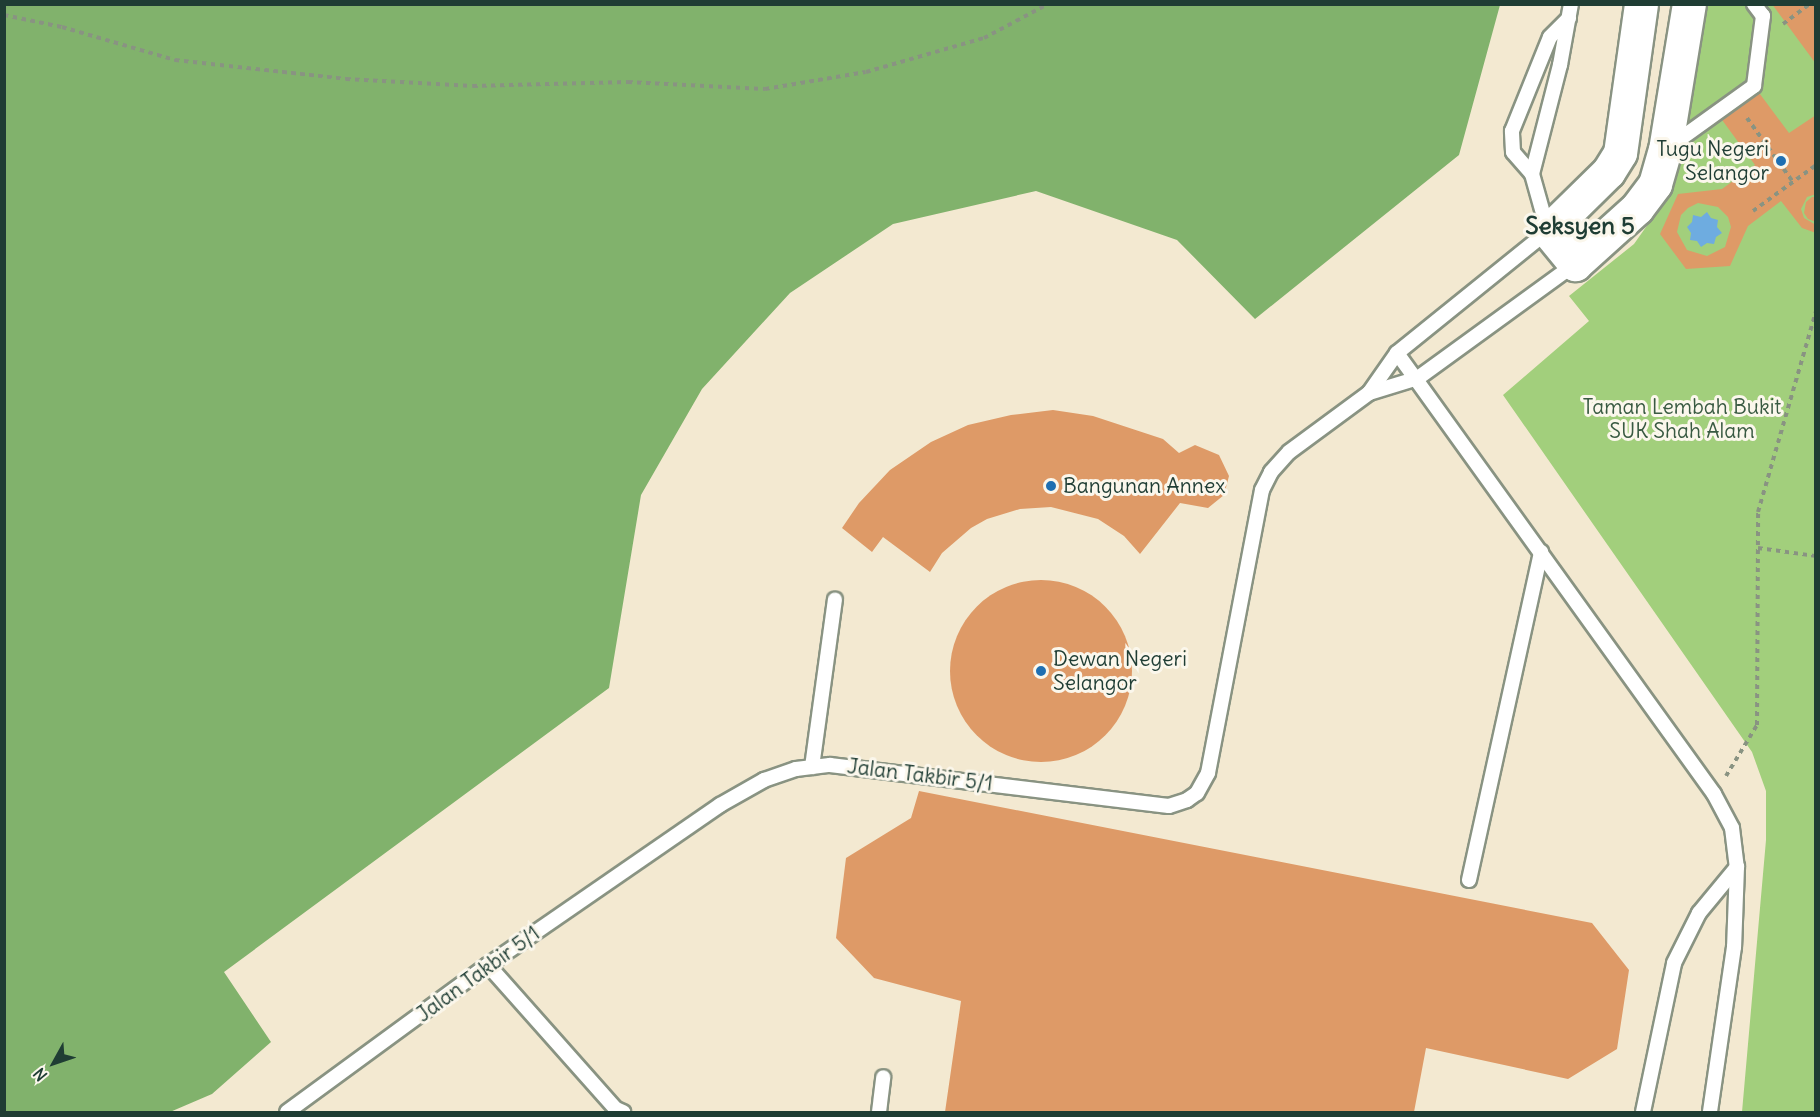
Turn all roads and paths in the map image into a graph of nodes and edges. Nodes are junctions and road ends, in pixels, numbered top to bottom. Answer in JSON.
{"nodes":[{"id":1,"x":1048,"y":4,"type":"edge"},
{"id":2,"x":1641,"y":4,"type":"edge"},
{"id":3,"x":1689,"y":4,"type":"edge"},
{"id":4,"x":1754,"y":4,"type":"edge"},
{"id":5,"x":1570,"y":11,"type":"edge"},
{"id":6,"x":4,"y":15,"type":"edge"},
{"id":7,"x":1734,"y":100,"type":"junction"},
{"id":8,"x":1665,"y":150,"type":"junction"},
{"id":9,"x":1815,"y":165,"type":"edge"},
{"id":10,"x":1532,"y":174,"type":"junction"},
{"id":11,"x":1793,"y":182,"type":"junction"},
{"id":12,"x":1753,"y":211,"type":"dead end"},
{"id":13,"x":1548,"y":231,"type":"junction"},
{"id":14,"x":1575,"y":264,"type":"junction"},
{"id":15,"x":1815,"y":311,"type":"edge"},
{"id":16,"x":1397,"y":352,"type":"junction"},
{"id":17,"x":1418,"y":378,"type":"junction"},
{"id":18,"x":1369,"y":393,"type":"junction"},
{"id":19,"x":1758,"y":548,"type":"junction"},
{"id":20,"x":1541,"y":552,"type":"junction"},
{"id":21,"x":1815,"y":556,"type":"edge"},
{"id":22,"x":835,"y":600,"type":"dead end"},
{"id":23,"x":812,"y":767,"type":"junction"},
{"id":24,"x":1714,"y":794,"type":"junction"},
{"id":25,"x":1737,"y":867,"type":"junction"},
{"id":26,"x":1469,"y":880,"type":"dead end"},
{"id":27,"x":488,"y":965,"type":"junction"},
{"id":28,"x":883,"y":1077,"type":"dead end"},
{"id":29,"x":287,"y":1113,"type":"edge"},
{"id":30,"x":623,"y":1113,"type":"edge"},
{"id":31,"x":879,"y":1113,"type":"edge"},
{"id":32,"x":1643,"y":1113,"type":"edge"},
{"id":33,"x":1710,"y":1113,"type":"edge"}],
"edges":[{"from":1,"to":6,"type":"path"},
{"from":2,"to":13,"type":"street"},
{"from":3,"to":8,"type":"street"},
{"from":4,"to":7,"type":"lane"},
{"from":5,"to":10,"type":"lane"},
{"from":5,"to":10,"type":"lane"},
{"from":7,"to":8,"type":"lane"},
{"from":7,"to":11,"type":"path"},
{"from":8,"to":14,"type":"street"},
{"from":9,"to":11,"type":"path"},
{"from":10,"to":13,"type":"lane"},
{"from":11,"to":12,"type":"path"},
{"from":13,"to":14,"type":"street"},
{"from":13,"to":16,"type":"lane"},
{"from":14,"to":17,"type":"lane"},
{"from":15,"to":19,"type":"path"},
{"from":16,"to":17,"type":"lane"},
{"from":16,"to":18,"type":"lane"},
{"from":17,"to":18,"type":"lane"},
{"from":17,"to":20,"type":"lane"},
{"from":18,"to":23,"type":"lane","name":"Jalan Takbir 5/1"},
{"from":19,"to":21,"type":"path"},
{"from":19,"to":24,"type":"path"},
{"from":20,"to":24,"type":"lane"},
{"from":20,"to":26,"type":"lane"},
{"from":22,"to":23,"type":"lane"},
{"from":23,"to":27,"type":"lane","name":"Jalan Takbir 5/1"},
{"from":24,"to":25,"type":"lane"},
{"from":25,"to":32,"type":"lane"},
{"from":25,"to":33,"type":"lane"},
{"from":27,"to":29,"type":"lane","name":"Jalan Takbir 5/1"},
{"from":27,"to":30,"type":"lane"},
{"from":28,"to":31,"type":"lane"}]}
